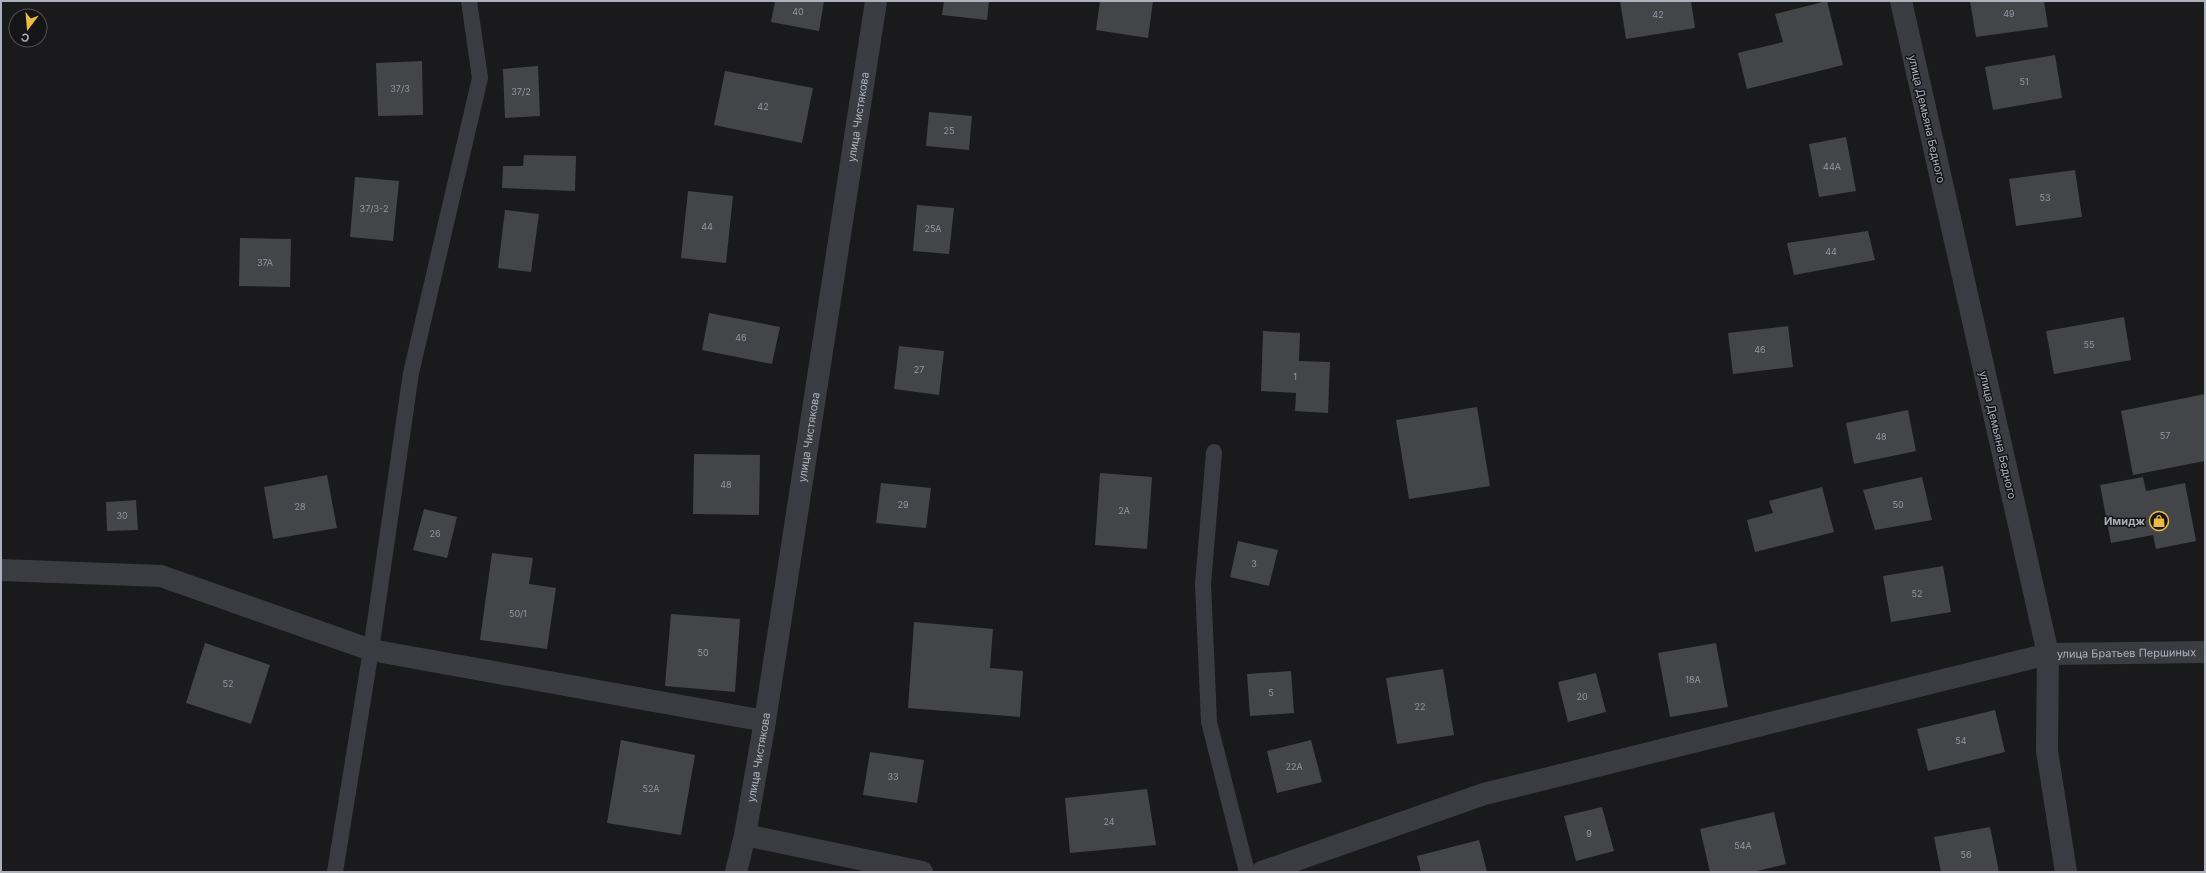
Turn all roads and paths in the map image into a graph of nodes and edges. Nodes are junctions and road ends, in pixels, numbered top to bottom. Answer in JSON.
{"nodes":[{"id":1,"x":469,"y":1,"type":"edge"},
{"id":2,"x":876,"y":1,"type":"edge"},
{"id":3,"x":1901,"y":1,"type":"edge"},
{"id":4,"x":1214,"y":452,"type":"dead end"},
{"id":5,"x":1,"y":570,"type":"edge"},
{"id":6,"x":371,"y":650,"type":"junction"},
{"id":7,"x":2205,"y":652,"type":"edge"},
{"id":8,"x":2048,"y":654,"type":"junction"},
{"id":9,"x":766,"y":720,"type":"junction"},
{"id":10,"x":745,"y":835,"type":"junction"},
{"id":11,"x":335,"y":872,"type":"edge"},
{"id":12,"x":736,"y":872,"type":"edge"},
{"id":13,"x":922,"y":872,"type":"edge"},
{"id":14,"x":1247,"y":872,"type":"edge"},
{"id":15,"x":1262,"y":872,"type":"edge"},
{"id":16,"x":2066,"y":872,"type":"edge"}],
"edges":[{"from":1,"to":6,"type":"lane"},
{"from":2,"to":9,"type":"street","name":"улица Чистякова"},
{"from":3,"to":8,"type":"street","name":"улица Демьяна Бедного"},
{"from":4,"to":14,"type":"lane"},
{"from":5,"to":6,"type":"street"},
{"from":6,"to":9,"type":"street"},
{"from":6,"to":11,"type":"lane"},
{"from":7,"to":8,"type":"street","name":"улица Братьев Першиных"},
{"from":8,"to":15,"type":"street","name":"улица Братьев Першиных"},
{"from":8,"to":16,"type":"street","name":"улица Демьяна Бедного"},
{"from":9,"to":10,"type":"street","name":"улица Чистякова"},
{"from":10,"to":12,"type":"street","name":"улица Чистякова"},
{"from":10,"to":13,"type":"street"}]}
